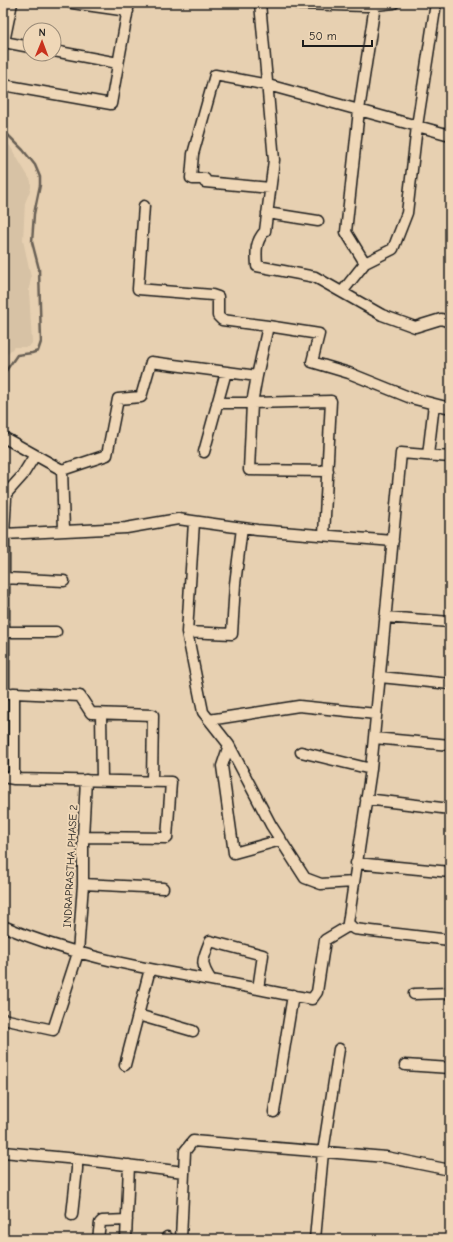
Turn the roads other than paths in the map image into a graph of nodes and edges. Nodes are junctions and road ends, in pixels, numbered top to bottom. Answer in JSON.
{"nodes":[{"id":1,"x":12,"y":3,"type":"edge"},
{"id":2,"x":72,"y":3,"type":"edge"},
{"id":3,"x":260,"y":3,"type":"edge"},
{"id":4,"x":297,"y":3,"type":"edge"},
{"id":5,"x":394,"y":3,"type":"edge"},
{"id":6,"x":436,"y":3,"type":"edge"},
{"id":7,"x":317,"y":4,"type":"edge"},
{"id":8,"x":375,"y":5,"type":"junction"},
{"id":9,"x":128,"y":7,"type":"edge"},
{"id":10,"x":22,"y":45,"type":"edge"},
{"id":11,"x":62,"y":53,"type":"edge"},
{"id":12,"x":118,"y":63,"type":"junction"},
{"id":13,"x":268,"y":85,"type":"junction"},
{"id":14,"x":9,"y":86,"type":"dead end"},
{"id":15,"x":359,"y":110,"type":"junction"},
{"id":16,"x":417,"y":126,"type":"junction"},
{"id":17,"x":450,"y":135,"type":"edge"},
{"id":18,"x":270,"y":188,"type":"junction"},
{"id":19,"x":144,"y":206,"type":"dead end"},
{"id":20,"x":267,"y":213,"type":"junction"},
{"id":21,"x":318,"y":221,"type":"dead end"},
{"id":22,"x":365,"y":263,"type":"junction"},
{"id":23,"x":342,"y":292,"type":"junction"},
{"id":24,"x":450,"y":322,"type":"edge"},
{"id":25,"x":268,"y":326,"type":"junction"},
{"id":26,"x":226,"y":372,"type":"junction"},
{"id":27,"x":257,"y":376,"type":"junction"},
{"id":28,"x":217,"y":403,"type":"junction"},
{"id":29,"x":252,"y":403,"type":"junction"},
{"id":30,"x":434,"y":404,"type":"junction"},
{"id":31,"x":450,"y":408,"type":"edge"},
{"id":32,"x":3,"y":437,"type":"edge"},
{"id":33,"x":204,"y":452,"type":"dead end"},
{"id":34,"x":35,"y":456,"type":"junction"},
{"id":35,"x":428,"y":456,"type":"junction"},
{"id":36,"x":450,"y":457,"type":"edge"},
{"id":37,"x":62,"y":470,"type":"junction"},
{"id":38,"x":328,"y":471,"type":"junction"},
{"id":39,"x":4,"y":494,"type":"edge"},
{"id":40,"x":194,"y":522,"type":"junction"},
{"id":41,"x":242,"y":528,"type":"junction"},
{"id":42,"x":64,"y":530,"type":"junction"},
{"id":43,"x":4,"y":534,"type":"edge"},
{"id":44,"x":324,"y":535,"type":"junction"},
{"id":45,"x":393,"y":541,"type":"junction"},
{"id":46,"x":4,"y":546,"type":"edge"},
{"id":47,"x":4,"y":578,"type":"junction"},
{"id":48,"x":64,"y":581,"type":"dead end"},
{"id":49,"x":4,"y":591,"type":"edge"},
{"id":50,"x":386,"y":617,"type":"junction"},
{"id":51,"x":450,"y":619,"type":"edge"},
{"id":52,"x":4,"y":632,"type":"junction"},
{"id":53,"x":56,"y":632,"type":"dead end"},
{"id":54,"x":187,"y":632,"type":"junction"},
{"id":55,"x":380,"y":677,"type":"junction"},
{"id":56,"x":450,"y":684,"type":"edge"},
{"id":57,"x":7,"y":694,"type":"edge"},
{"id":58,"x":101,"y":714,"type":"junction"},
{"id":59,"x":376,"y":714,"type":"junction"},
{"id":60,"x":209,"y":720,"type":"junction"},
{"id":61,"x":374,"y":738,"type":"junction"},
{"id":62,"x":228,"y":745,"type":"junction"},
{"id":63,"x":450,"y":745,"type":"edge"},
{"id":64,"x":301,"y":752,"type":"dead end"},
{"id":65,"x":371,"y":769,"type":"junction"},
{"id":66,"x":3,"y":777,"type":"edge"},
{"id":67,"x":14,"y":779,"type":"junction"},
{"id":68,"x":86,"y":780,"type":"junction"},
{"id":69,"x":102,"y":780,"type":"junction"},
{"id":70,"x":152,"y":781,"type":"junction"},
{"id":71,"x":366,"y":800,"type":"junction"},
{"id":72,"x":450,"y":808,"type":"edge"},
{"id":73,"x":83,"y":838,"type":"junction"},
{"id":74,"x":281,"y":840,"type":"junction"},
{"id":75,"x":356,"y":863,"type":"junction"},
{"id":76,"x":450,"y":872,"type":"edge"},
{"id":77,"x":354,"y":882,"type":"junction"},
{"id":78,"x":83,"y":884,"type":"junction"},
{"id":79,"x":163,"y":888,"type":"dead end"},
{"id":80,"x":350,"y":925,"type":"junction"},
{"id":81,"x":3,"y":926,"type":"edge"},
{"id":82,"x":450,"y":940,"type":"edge"},
{"id":83,"x":78,"y":953,"type":"junction"},
{"id":84,"x":150,"y":969,"type":"junction"},
{"id":85,"x":211,"y":980,"type":"junction"},
{"id":86,"x":258,"y":988,"type":"junction"},
{"id":87,"x":450,"y":993,"type":"edge"},
{"id":88,"x":414,"y":994,"type":"dead end"},
{"id":89,"x":293,"y":995,"type":"junction"},
{"id":90,"x":138,"y":1015,"type":"junction"},
{"id":91,"x":3,"y":1019,"type":"edge"},
{"id":92,"x":193,"y":1030,"type":"dead end"},
{"id":93,"x":339,"y":1049,"type":"dead end"},
{"id":94,"x":126,"y":1065,"type":"dead end"},
{"id":95,"x":405,"y":1065,"type":"dead end"},
{"id":96,"x":450,"y":1068,"type":"edge"},
{"id":97,"x":274,"y":1112,"type":"dead end"},
{"id":98,"x":3,"y":1152,"type":"edge"},
{"id":99,"x":323,"y":1152,"type":"junction"},
{"id":100,"x":77,"y":1159,"type":"junction"},
{"id":101,"x":129,"y":1165,"type":"junction"},
{"id":102,"x":450,"y":1170,"type":"edge"},
{"id":103,"x":184,"y":1172,"type":"junction"},
{"id":104,"x":72,"y":1215,"type":"dead end"},
{"id":105,"x":127,"y":1220,"type":"junction"},
{"id":106,"x":98,"y":1239,"type":"edge"},
{"id":107,"x":126,"y":1239,"type":"edge"},
{"id":108,"x":181,"y":1239,"type":"edge"},
{"id":109,"x":316,"y":1239,"type":"edge"}],
"edges":[{"from":1,"to":10,"type":"street"},
{"from":2,"to":9,"type":"street"},
{"from":3,"to":13,"type":"street"},
{"from":4,"to":7,"type":"street"},
{"from":5,"to":8,"type":"street"},
{"from":6,"to":16,"type":"street"},
{"from":7,"to":8,"type":"street"},
{"from":8,"to":15,"type":"street"},
{"from":9,"to":12,"type":"street"},
{"from":11,"to":12,"type":"street"},
{"from":12,"to":14,"type":"street"},
{"from":13,"to":15,"type":"street"},
{"from":13,"to":18,"type":"street"},
{"from":13,"to":18,"type":"street"},
{"from":15,"to":16,"type":"street"},
{"from":15,"to":22,"type":"street"},
{"from":16,"to":17,"type":"street"},
{"from":16,"to":22,"type":"street"},
{"from":18,"to":20,"type":"street"},
{"from":19,"to":25,"type":"street"},
{"from":20,"to":21,"type":"street"},
{"from":20,"to":23,"type":"street"},
{"from":22,"to":23,"type":"street"},
{"from":23,"to":24,"type":"street"},
{"from":25,"to":27,"type":"street"},
{"from":25,"to":30,"type":"street"},
{"from":26,"to":27,"type":"street"},
{"from":26,"to":28,"type":"street"},
{"from":26,"to":37,"type":"street"},
{"from":27,"to":29,"type":"street"},
{"from":28,"to":29,"type":"street"},
{"from":28,"to":33,"type":"street"},
{"from":29,"to":38,"type":"street"},
{"from":29,"to":38,"type":"street"},
{"from":30,"to":31,"type":"street"},
{"from":30,"to":35,"type":"street"},
{"from":32,"to":34,"type":"street"},
{"from":34,"to":37,"type":"street"},
{"from":34,"to":39,"type":"street"},
{"from":35,"to":36,"type":"street"},
{"from":35,"to":45,"type":"street"},
{"from":37,"to":42,"type":"street"},
{"from":38,"to":44,"type":"street"},
{"from":39,"to":43,"type":"street"},
{"from":40,"to":41,"type":"street"},
{"from":40,"to":42,"type":"street"},
{"from":40,"to":54,"type":"street"},
{"from":41,"to":44,"type":"street"},
{"from":41,"to":54,"type":"street"},
{"from":42,"to":43,"type":"street"},
{"from":43,"to":46,"type":"street"},
{"from":44,"to":45,"type":"street"},
{"from":45,"to":50,"type":"street"},
{"from":46,"to":47,"type":"street"},
{"from":47,"to":48,"type":"street"},
{"from":47,"to":49,"type":"street"},
{"from":49,"to":52,"type":"street"},
{"from":50,"to":51,"type":"street"},
{"from":50,"to":55,"type":"street"},
{"from":52,"to":53,"type":"street"},
{"from":52,"to":57,"type":"street"},
{"from":54,"to":60,"type":"street"},
{"from":55,"to":56,"type":"street"},
{"from":55,"to":59,"type":"street"},
{"from":57,"to":58,"type":"street"},
{"from":57,"to":67,"type":"street"},
{"from":58,"to":69,"type":"street"},
{"from":58,"to":70,"type":"street"},
{"from":59,"to":60,"type":"street"},
{"from":59,"to":61,"type":"street"},
{"from":60,"to":62,"type":"street"},
{"from":61,"to":63,"type":"street"},
{"from":61,"to":65,"type":"street"},
{"from":62,"to":74,"type":"street"},
{"from":62,"to":74,"type":"street"},
{"from":64,"to":65,"type":"street"},
{"from":65,"to":71,"type":"street"},
{"from":66,"to":67,"type":"street"},
{"from":67,"to":68,"type":"street"},
{"from":68,"to":69,"type":"street"},
{"from":68,"to":73,"type":"street","name":"INDRAPRASTHA PHASE 2"},
{"from":69,"to":70,"type":"street"},
{"from":70,"to":73,"type":"street"},
{"from":71,"to":72,"type":"street"},
{"from":71,"to":75,"type":"street"},
{"from":73,"to":78,"type":"street","name":"INDRAPRASTHA PHASE 2"},
{"from":74,"to":77,"type":"street"},
{"from":75,"to":76,"type":"street"},
{"from":75,"to":77,"type":"street"},
{"from":77,"to":80,"type":"street"},
{"from":78,"to":79,"type":"street"},
{"from":78,"to":83,"type":"street","name":"INDRAPRASTHA PHASE 2"},
{"from":80,"to":82,"type":"street"},
{"from":80,"to":89,"type":"street"},
{"from":81,"to":83,"type":"street"},
{"from":83,"to":84,"type":"street"},
{"from":83,"to":91,"type":"street","name":"INDRAPRASTHA PHASE 2"},
{"from":84,"to":85,"type":"street"},
{"from":84,"to":90,"type":"street"},
{"from":85,"to":86,"type":"street"},
{"from":85,"to":86,"type":"street"},
{"from":86,"to":89,"type":"street"},
{"from":87,"to":88,"type":"street"},
{"from":89,"to":97,"type":"street"},
{"from":90,"to":92,"type":"street"},
{"from":90,"to":94,"type":"street"},
{"from":93,"to":99,"type":"street"},
{"from":95,"to":96,"type":"street"},
{"from":98,"to":100,"type":"street"},
{"from":99,"to":102,"type":"street"},
{"from":99,"to":103,"type":"street"},
{"from":99,"to":109,"type":"street"},
{"from":100,"to":101,"type":"street"},
{"from":100,"to":104,"type":"street"},
{"from":101,"to":103,"type":"street"},
{"from":101,"to":105,"type":"street"},
{"from":103,"to":108,"type":"street"},
{"from":105,"to":106,"type":"street"},
{"from":105,"to":107,"type":"street"}]}
